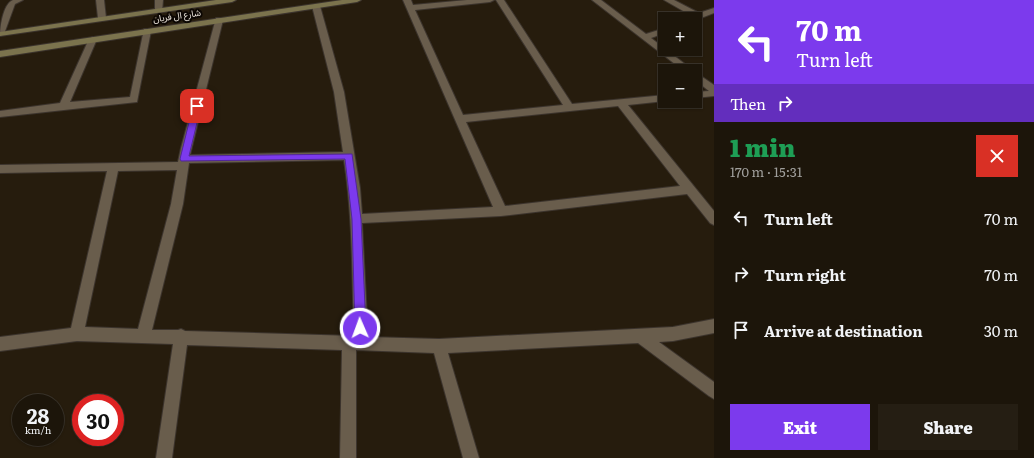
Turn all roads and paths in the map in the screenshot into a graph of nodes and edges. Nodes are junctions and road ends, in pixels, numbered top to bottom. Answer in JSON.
{"nodes":[{"id":1,"x":18,"y":0,"type":"edge"},
{"id":2,"x":100,"y":0,"type":"edge"},
{"id":3,"x":159,"y":0,"type":"edge"},
{"id":4,"x":232,"y":0,"type":"edge"},
{"id":5,"x":357,"y":0,"type":"edge"},
{"id":6,"x":490,"y":0,"type":"edge"},
{"id":7,"x":500,"y":0,"type":"edge"},
{"id":8,"x":596,"y":0,"type":"edge"},
{"id":9,"x":668,"y":0,"type":"edge"},
{"id":10,"x":216,"y":1,"type":"edge"},
{"id":11,"x":409,"y":4,"type":"edge"},
{"id":12,"x":316,"y":6,"type":"junction"},
{"id":13,"x":159,"y":10,"type":"junction"},
{"id":14,"x":714,"y":10,"type":"edge"},
{"id":15,"x":691,"y":12,"type":"edge"},
{"id":16,"x":702,"y":15,"type":"edge"},
{"id":17,"x":102,"y":18,"type":"junction"},
{"id":18,"x":219,"y":20,"type":"junction"},
{"id":19,"x":147,"y":31,"type":"junction"},
{"id":20,"x":658,"y":33,"type":"edge"},
{"id":21,"x":0,"y":34,"type":"edge"},
{"id":22,"x":646,"y":37,"type":"junction"},
{"id":23,"x":94,"y":39,"type":"junction"},
{"id":24,"x":0,"y":54,"type":"edge"},
{"id":25,"x":681,"y":64,"type":"edge"},
{"id":26,"x":702,"y":81,"type":"edge"},
{"id":27,"x":714,"y":90,"type":"edge"},
{"id":28,"x":714,"y":94,"type":"edge"},
{"id":29,"x":702,"y":95,"type":"edge"},
{"id":30,"x":658,"y":99,"type":"edge"},
{"id":31,"x":621,"y":103,"type":"junction"},
{"id":32,"x":64,"y":106,"type":"junction"},
{"id":33,"x":570,"y":108,"type":"junction"},
{"id":34,"x":0,"y":114,"type":"edge"},
{"id":35,"x":460,"y":119,"type":"junction"},
{"id":36,"x":349,"y":156,"type":"junction"},
{"id":37,"x":184,"y":163,"type":"junction"},
{"id":38,"x":114,"y":168,"type":"junction"},
{"id":39,"x":0,"y":169,"type":"edge"},
{"id":40,"x":689,"y":189,"type":"junction"},
{"id":41,"x":501,"y":211,"type":"junction"},
{"id":42,"x":356,"y":219,"type":"junction"},
{"id":43,"x":714,"y":220,"type":"edge"},
{"id":44,"x":714,"y":326,"type":"edge"},
{"id":45,"x":77,"y":334,"type":"junction"},
{"id":46,"x":639,"y":335,"type":"junction"},
{"id":47,"x":144,"y":336,"type":"junction"},
{"id":48,"x":181,"y":336,"type":"junction"},
{"id":49,"x":355,"y":343,"type":"junction"},
{"id":50,"x":0,"y":344,"type":"edge"},
{"id":51,"x":439,"y":346,"type":"junction"},
{"id":52,"x":714,"y":391,"type":"edge"},
{"id":53,"x":164,"y":458,"type":"edge"},
{"id":54,"x":348,"y":458,"type":"edge"},
{"id":55,"x":471,"y":458,"type":"edge"}],
"edges":[{"from":1,"to":21,"type":"street"},
{"from":2,"to":17,"type":"street"},
{"from":3,"to":13,"type":"street"},
{"from":4,"to":10,"type":"main road","name":"شارع ال فريان"},
{"from":5,"to":12,"type":"main road","name":"شارع ال فريان"},
{"from":6,"to":11,"type":"street"},
{"from":7,"to":33,"type":"street"},
{"from":8,"to":22,"type":"street"},
{"from":9,"to":15,"type":"street"},
{"from":10,"to":13,"type":"main road","name":"شارع ال فريان"},
{"from":11,"to":35,"type":"street"},
{"from":12,"to":18,"type":"main road","name":"شارع ال فريان"},
{"from":12,"to":36,"type":"street"},
{"from":13,"to":17,"type":"main road","name":"شارع ال فريان"},
{"from":14,"to":16,"type":"street"},
{"from":17,"to":21,"type":"main road","name":"شارع ال فريان"},
{"from":18,"to":19,"type":"main road","name":"شارع ال فريان"},
{"from":18,"to":37,"type":"street"},
{"from":19,"to":23,"type":"main road","name":"شارع ال فريان"},
{"from":19,"to":32,"type":"street"},
{"from":20,"to":22,"type":"street"},
{"from":22,"to":25,"type":"street"},
{"from":23,"to":24,"type":"main road","name":"شارع ال فريان"},
{"from":23,"to":32,"type":"street"},
{"from":26,"to":27,"type":"street"},
{"from":28,"to":29,"type":"street"},
{"from":30,"to":31,"type":"street"},
{"from":31,"to":33,"type":"street"},
{"from":31,"to":40,"type":"street"},
{"from":32,"to":34,"type":"street"},
{"from":33,"to":35,"type":"street"},
{"from":35,"to":41,"type":"street"},
{"from":36,"to":37,"type":"street"},
{"from":36,"to":42,"type":"street"},
{"from":37,"to":38,"type":"street"},
{"from":37,"to":47,"type":"street"},
{"from":38,"to":39,"type":"street"},
{"from":38,"to":45,"type":"street"},
{"from":40,"to":41,"type":"street"},
{"from":40,"to":43,"type":"street"},
{"from":41,"to":42,"type":"street"},
{"from":42,"to":49,"type":"street"},
{"from":44,"to":46,"type":"street"},
{"from":45,"to":47,"type":"street"},
{"from":45,"to":50,"type":"street"},
{"from":46,"to":51,"type":"street"},
{"from":46,"to":52,"type":"street"},
{"from":47,"to":48,"type":"street"},
{"from":48,"to":49,"type":"street"},
{"from":48,"to":53,"type":"street"},
{"from":49,"to":51,"type":"street"},
{"from":49,"to":54,"type":"street"},
{"from":51,"to":55,"type":"street"}]}
